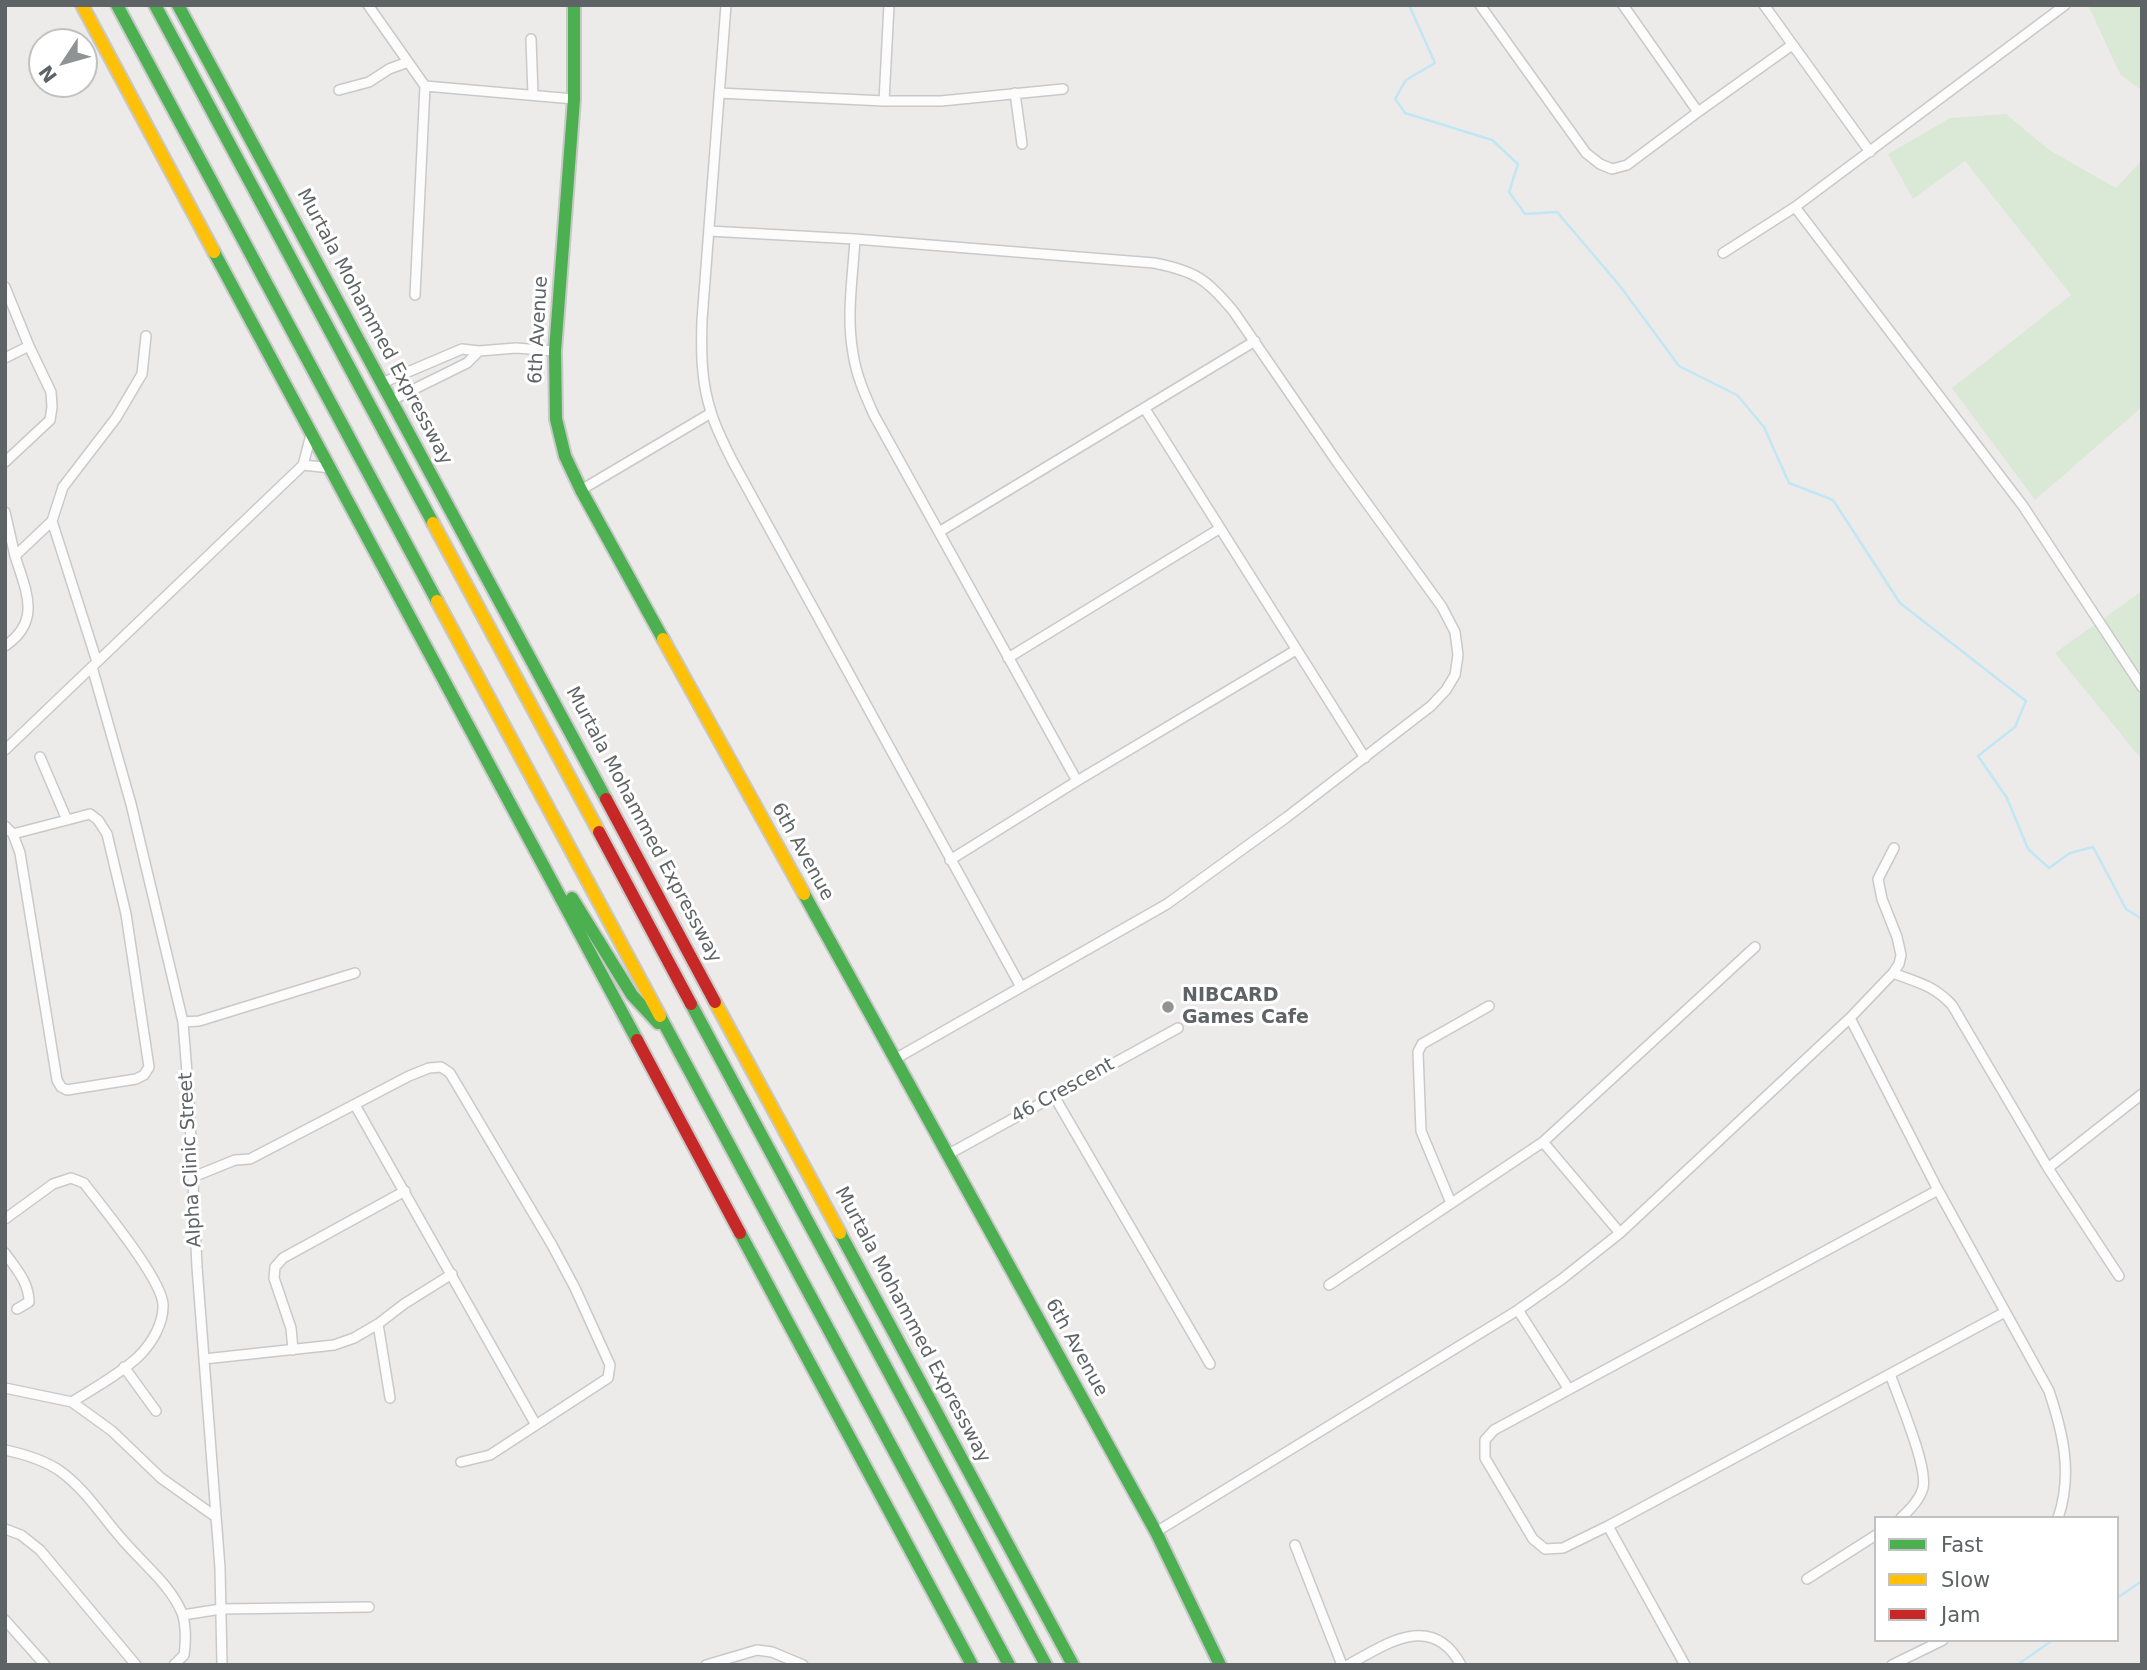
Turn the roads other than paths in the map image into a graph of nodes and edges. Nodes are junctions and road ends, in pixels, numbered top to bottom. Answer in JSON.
{"nodes":[{"id":1,"x":82,"y":5,"type":"edge"},
{"id":2,"x":117,"y":5,"type":"edge"},
{"id":3,"x":155,"y":5,"type":"edge"},
{"id":4,"x":178,"y":5,"type":"edge"},
{"id":5,"x":368,"y":5,"type":"edge"},
{"id":6,"x":574,"y":5,"type":"edge"},
{"id":7,"x":726,"y":5,"type":"edge"},
{"id":8,"x":889,"y":5,"type":"edge"},
{"id":9,"x":1480,"y":5,"type":"edge"},
{"id":10,"x":1623,"y":5,"type":"edge"},
{"id":11,"x":1764,"y":5,"type":"edge"},
{"id":12,"x":2065,"y":5,"type":"edge"},
{"id":13,"x":531,"y":39,"type":"dead end"},
{"id":14,"x":1792,"y":45,"type":"junction"},
{"id":15,"x":408,"y":62,"type":"junction"},
{"id":16,"x":425,"y":86,"type":"junction"},
{"id":17,"x":1063,"y":89,"type":"dead end"},
{"id":18,"x":339,"y":90,"type":"dead end"},
{"id":19,"x":719,"y":93,"type":"junction"},
{"id":20,"x":1015,"y":93,"type":"junction"},
{"id":21,"x":533,"y":95,"type":"junction"},
{"id":22,"x":574,"y":99,"type":"junction"},
{"id":23,"x":884,"y":101,"type":"junction"},
{"id":24,"x":1698,"y":111,"type":"junction"},
{"id":25,"x":1022,"y":144,"type":"dead end"},
{"id":26,"x":1870,"y":152,"type":"junction"},
{"id":27,"x":1795,"y":207,"type":"junction"},
{"id":28,"x":709,"y":231,"type":"junction"},
{"id":29,"x":855,"y":239,"type":"junction"},
{"id":30,"x":1723,"y":253,"type":"dead end"},
{"id":31,"x":5,"y":286,"type":"edge"},
{"id":32,"x":415,"y":295,"type":"dead end"},
{"id":33,"x":146,"y":336,"type":"dead end"},
{"id":34,"x":1255,"y":341,"type":"junction"},
{"id":35,"x":29,"y":346,"type":"junction"},
{"id":36,"x":479,"y":351,"type":"junction"},
{"id":37,"x":555,"y":351,"type":"junction"},
{"id":38,"x":5,"y":358,"type":"edge"},
{"id":39,"x":382,"y":383,"type":"junction"},
{"id":40,"x":391,"y":400,"type":"junction"},
{"id":41,"x":1144,"y":409,"type":"junction"},
{"id":42,"x":711,"y":413,"type":"junction"},
{"id":43,"x":312,"y":432,"type":"junction"},
{"id":44,"x":5,"y":461,"type":"edge"},
{"id":45,"x":303,"y":465,"type":"junction"},
{"id":46,"x":331,"y":468,"type":"junction"},
{"id":47,"x":581,"y":490,"type":"junction"},
{"id":48,"x":5,"y":512,"type":"edge"},
{"id":49,"x":52,"y":521,"type":"junction"},
{"id":50,"x":1219,"y":529,"type":"junction"},
{"id":51,"x":939,"y":532,"type":"junction"},
{"id":52,"x":15,"y":556,"type":"junction"},
{"id":53,"x":5,"y":646,"type":"edge"},
{"id":54,"x":1296,"y":650,"type":"junction"},
{"id":55,"x":1008,"y":658,"type":"junction"},
{"id":56,"x":95,"y":664,"type":"junction"},
{"id":57,"x":2142,"y":687,"type":"edge"},
{"id":58,"x":5,"y":750,"type":"edge"},
{"id":59,"x":40,"y":757,"type":"dead end"},
{"id":60,"x":1365,"y":758,"type":"junction"},
{"id":61,"x":1077,"y":781,"type":"junction"},
{"id":62,"x":68,"y":820,"type":"junction"},
{"id":63,"x":5,"y":826,"type":"edge"},
{"id":64,"x":13,"y":834,"type":"junction"},
{"id":65,"x":533,"y":845,"type":"junction"},
{"id":66,"x":1894,"y":848,"type":"dead end"},
{"id":67,"x":950,"y":860,"type":"junction"},
{"id":68,"x":652,"y":883,"type":"junction"},
{"id":69,"x":1755,"y":947,"type":"dead end"},
{"id":70,"x":355,"y":973,"type":"dead end"},
{"id":71,"x":1894,"y":973,"type":"junction"},
{"id":72,"x":678,"y":980,"type":"junction"},
{"id":73,"x":1020,"y":987,"type":"junction"},
{"id":74,"x":1489,"y":1006,"type":"dead end"},
{"id":75,"x":1850,"y":1018,"type":"junction"},
{"id":76,"x":183,"y":1022,"type":"junction"},
{"id":77,"x":1178,"y":1028,"type":"dead end"},
{"id":78,"x":675,"y":1042,"type":"junction"},
{"id":79,"x":895,"y":1059,"type":"junction"},
{"id":80,"x":2142,"y":1094,"type":"edge"},
{"id":81,"x":1054,"y":1096,"type":"junction"},
{"id":82,"x":355,"y":1105,"type":"junction"},
{"id":83,"x":1543,"y":1142,"type":"junction"},
{"id":84,"x":947,"y":1155,"type":"junction"},
{"id":85,"x":2048,"y":1167,"type":"junction"},
{"id":86,"x":193,"y":1177,"type":"junction"},
{"id":87,"x":1938,"y":1190,"type":"junction"},
{"id":88,"x":405,"y":1191,"type":"junction"},
{"id":89,"x":1451,"y":1203,"type":"junction"},
{"id":90,"x":5,"y":1219,"type":"edge"},
{"id":91,"x":1620,"y":1233,"type":"junction"},
{"id":92,"x":5,"y":1254,"type":"edge"},
{"id":93,"x":452,"y":1274,"type":"junction"},
{"id":94,"x":2119,"y":1276,"type":"dead end"},
{"id":95,"x":1329,"y":1285,"type":"dead end"},
{"id":96,"x":17,"y":1309,"type":"dead end"},
{"id":97,"x":1518,"y":1310,"type":"junction"},
{"id":98,"x":2005,"y":1312,"type":"junction"},
{"id":99,"x":378,"y":1324,"type":"junction"},
{"id":100,"x":293,"y":1350,"type":"junction"},
{"id":101,"x":204,"y":1359,"type":"junction"},
{"id":102,"x":1210,"y":1364,"type":"dead end"},
{"id":103,"x":124,"y":1367,"type":"junction"},
{"id":104,"x":1890,"y":1374,"type":"junction"},
{"id":105,"x":5,"y":1388,"type":"edge"},
{"id":106,"x":1568,"y":1388,"type":"junction"},
{"id":107,"x":390,"y":1398,"type":"dead end"},
{"id":108,"x":72,"y":1402,"type":"junction"},
{"id":109,"x":156,"y":1411,"type":"dead end"},
{"id":110,"x":536,"y":1424,"type":"junction"},
{"id":111,"x":5,"y":1450,"type":"edge"},
{"id":112,"x":461,"y":1462,"type":"dead end"},
{"id":113,"x":1903,"y":1516,"type":"edge"},
{"id":114,"x":2059,"y":1516,"type":"edge"},
{"id":115,"x":216,"y":1517,"type":"junction"},
{"id":116,"x":1608,"y":1526,"type":"junction"},
{"id":117,"x":5,"y":1529,"type":"edge"},
{"id":118,"x":1156,"y":1532,"type":"junction"},
{"id":119,"x":1874,"y":1536,"type":"edge"},
{"id":120,"x":1295,"y":1545,"type":"dead end"},
{"id":121,"x":1807,"y":1580,"type":"dead end"},
{"id":122,"x":369,"y":1607,"type":"dead end"},
{"id":123,"x":221,"y":1609,"type":"junction"},
{"id":124,"x":183,"y":1615,"type":"junction"},
{"id":125,"x":5,"y":1620,"type":"edge"},
{"id":126,"x":1939,"y":1642,"type":"edge"},
{"id":127,"x":45,"y":1665,"type":"edge"},
{"id":128,"x":136,"y":1665,"type":"edge"},
{"id":129,"x":174,"y":1665,"type":"edge"},
{"id":130,"x":222,"y":1665,"type":"edge"},
{"id":131,"x":706,"y":1665,"type":"edge"},
{"id":132,"x":803,"y":1665,"type":"edge"},
{"id":133,"x":972,"y":1665,"type":"edge"},
{"id":134,"x":1009,"y":1665,"type":"edge"},
{"id":135,"x":1046,"y":1665,"type":"edge"},
{"id":136,"x":1073,"y":1665,"type":"edge"},
{"id":137,"x":1220,"y":1665,"type":"edge"},
{"id":138,"x":1342,"y":1665,"type":"edge"},
{"id":139,"x":1348,"y":1665,"type":"edge"},
{"id":140,"x":1461,"y":1665,"type":"edge"},
{"id":141,"x":1685,"y":1665,"type":"edge"},
{"id":142,"x":1892,"y":1665,"type":"edge"}],
"edges":[{"from":1,"to":43,"type":"main road"},
{"from":2,"to":78,"type":"main road"},
{"from":3,"to":72,"type":"main road"},
{"from":4,"to":39,"type":"main road","name":"Murtala Mohammed Expressway"},
{"from":5,"to":15,"type":"street"},
{"from":6,"to":22,"type":"main road","name":"6th Avenue"},
{"from":7,"to":19,"type":"street"},
{"from":8,"to":23,"type":"street"},
{"from":9,"to":24,"type":"street"},
{"from":10,"to":24,"type":"street"},
{"from":11,"to":14,"type":"street"},
{"from":12,"to":26,"type":"street"},
{"from":13,"to":21,"type":"street"},
{"from":14,"to":24,"type":"street"},
{"from":14,"to":26,"type":"street"},
{"from":15,"to":16,"type":"street"},
{"from":15,"to":18,"type":"street"},
{"from":16,"to":21,"type":"street"},
{"from":16,"to":32,"type":"street"},
{"from":17,"to":20,"type":"street"},
{"from":19,"to":23,"type":"street"},
{"from":19,"to":28,"type":"street"},
{"from":20,"to":23,"type":"street"},
{"from":20,"to":25,"type":"street"},
{"from":21,"to":22,"type":"street"},
{"from":22,"to":37,"type":"main road","name":"6th Avenue"},
{"from":26,"to":27,"type":"street"},
{"from":27,"to":30,"type":"street"},
{"from":27,"to":57,"type":"street"},
{"from":28,"to":29,"type":"street"},
{"from":28,"to":42,"type":"street"},
{"from":29,"to":34,"type":"street"},
{"from":29,"to":51,"type":"street"},
{"from":31,"to":35,"type":"street"},
{"from":33,"to":49,"type":"street"},
{"from":34,"to":41,"type":"street"},
{"from":34,"to":60,"type":"street"},
{"from":35,"to":38,"type":"street"},
{"from":35,"to":44,"type":"street"},
{"from":36,"to":37,"type":"street"},
{"from":36,"to":39,"type":"street"},
{"from":36,"to":40,"type":"street"},
{"from":37,"to":47,"type":"main road","name":"6th Avenue"},
{"from":39,"to":40,"type":"main road","name":"Murtala Mohammed Expressway"},
{"from":40,"to":68,"type":"main road","name":"Murtala Mohammed Expressway"},
{"from":41,"to":50,"type":"street"},
{"from":41,"to":51,"type":"street"},
{"from":42,"to":47,"type":"street"},
{"from":42,"to":67,"type":"street"},
{"from":43,"to":45,"type":"street"},
{"from":43,"to":46,"type":"main road"},
{"from":45,"to":46,"type":"street"},
{"from":45,"to":56,"type":"street"},
{"from":46,"to":65,"type":"main road"},
{"from":47,"to":79,"type":"main road","name":"6th Avenue"},
{"from":48,"to":52,"type":"street"},
{"from":49,"to":52,"type":"street"},
{"from":49,"to":56,"type":"street","name":"Alpha Clinic Street"},
{"from":50,"to":54,"type":"street"},
{"from":50,"to":55,"type":"street"},
{"from":51,"to":55,"type":"street"},
{"from":52,"to":53,"type":"street"},
{"from":54,"to":60,"type":"street"},
{"from":54,"to":61,"type":"street"},
{"from":55,"to":61,"type":"street"},
{"from":56,"to":58,"type":"street"},
{"from":56,"to":76,"type":"street","name":"Alpha Clinic Street"},
{"from":59,"to":62,"type":"street"},
{"from":60,"to":73,"type":"street"},
{"from":61,"to":67,"type":"street"},
{"from":62,"to":64,"type":"street"},
{"from":62,"to":64,"type":"street"},
{"from":63,"to":64,"type":"street"},
{"from":65,"to":78,"type":"main road"},
{"from":65,"to":133,"type":"main road"},
{"from":66,"to":71,"type":"street"},
{"from":67,"to":73,"type":"street"},
{"from":68,"to":72,"type":"main road"},
{"from":68,"to":136,"type":"main road","name":"Murtala Mohammed Expressway"},
{"from":69,"to":83,"type":"street"},
{"from":70,"to":76,"type":"street"},
{"from":71,"to":75,"type":"street"},
{"from":71,"to":85,"type":"street"},
{"from":72,"to":135,"type":"main road"},
{"from":73,"to":79,"type":"street"},
{"from":74,"to":89,"type":"street"},
{"from":75,"to":87,"type":"street"},
{"from":75,"to":91,"type":"street"},
{"from":76,"to":86,"type":"street","name":"Alpha Clinic Street"},
{"from":77,"to":81,"type":"street","name":"46 Crescent"},
{"from":78,"to":134,"type":"main road"},
{"from":79,"to":84,"type":"main road","name":"6th Avenue"},
{"from":80,"to":85,"type":"street"},
{"from":81,"to":84,"type":"street","name":"46 Crescent"},
{"from":81,"to":102,"type":"street"},
{"from":82,"to":86,"type":"street"},
{"from":82,"to":88,"type":"street"},
{"from":82,"to":110,"type":"street"},
{"from":83,"to":89,"type":"street"},
{"from":83,"to":91,"type":"street"},
{"from":84,"to":118,"type":"main road","name":"6th Avenue"},
{"from":85,"to":94,"type":"street"},
{"from":86,"to":101,"type":"street","name":"Alpha Clinic Street"},
{"from":87,"to":98,"type":"street"},
{"from":87,"to":106,"type":"street"},
{"from":88,"to":93,"type":"street"},
{"from":88,"to":100,"type":"street"},
{"from":89,"to":95,"type":"street"},
{"from":90,"to":103,"type":"street"},
{"from":91,"to":97,"type":"street"},
{"from":92,"to":96,"type":"street"},
{"from":93,"to":99,"type":"street"},
{"from":93,"to":110,"type":"street"},
{"from":97,"to":106,"type":"street"},
{"from":97,"to":118,"type":"street"},
{"from":98,"to":104,"type":"street"},
{"from":98,"to":114,"type":"street"},
{"from":99,"to":100,"type":"street"},
{"from":99,"to":107,"type":"street"},
{"from":100,"to":101,"type":"street"},
{"from":101,"to":115,"type":"street","name":"Alpha Clinic Street"},
{"from":103,"to":108,"type":"street"},
{"from":103,"to":109,"type":"street"},
{"from":104,"to":113,"type":"street"},
{"from":104,"to":116,"type":"street"},
{"from":105,"to":108,"type":"street"},
{"from":106,"to":116,"type":"street"},
{"from":108,"to":115,"type":"street"},
{"from":110,"to":112,"type":"street"},
{"from":111,"to":124,"type":"street"},
{"from":115,"to":123,"type":"street","name":"Alpha Clinic Street"},
{"from":116,"to":141,"type":"street"},
{"from":117,"to":128,"type":"street"},
{"from":118,"to":137,"type":"main road","name":"6th Avenue"},
{"from":119,"to":121,"type":"street"},
{"from":120,"to":138,"type":"street"},
{"from":122,"to":123,"type":"street"},
{"from":123,"to":124,"type":"street"},
{"from":123,"to":130,"type":"street","name":"Alpha Clinic Street"},
{"from":124,"to":129,"type":"street"},
{"from":125,"to":127,"type":"street"},
{"from":126,"to":142,"type":"street"},
{"from":131,"to":132,"type":"street"},
{"from":139,"to":140,"type":"street"}]}
